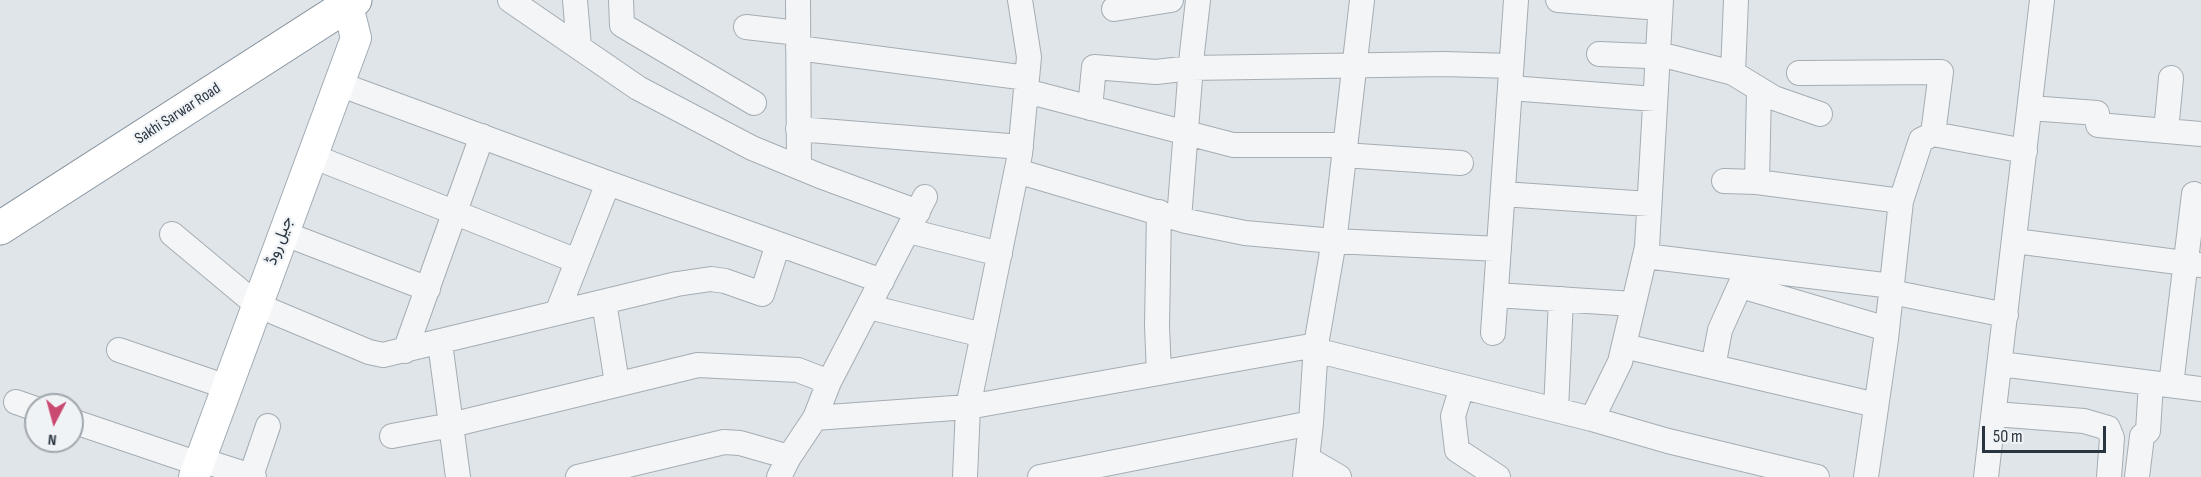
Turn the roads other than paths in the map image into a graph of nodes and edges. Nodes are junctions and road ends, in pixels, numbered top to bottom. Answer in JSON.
{"nodes":[{"id":1,"x":510,"y":0,"type":"edge"},
{"id":2,"x":575,"y":0,"type":"edge"},
{"id":3,"x":621,"y":0,"type":"edge"},
{"id":4,"x":798,"y":0,"type":"edge"},
{"id":5,"x":1020,"y":0,"type":"edge"},
{"id":6,"x":1172,"y":0,"type":"edge"},
{"id":7,"x":1198,"y":0,"type":"edge"},
{"id":8,"x":1362,"y":0,"type":"edge"},
{"id":9,"x":1516,"y":0,"type":"edge"},
{"id":10,"x":1558,"y":0,"type":"edge"},
{"id":11,"x":1736,"y":0,"type":"edge"},
{"id":12,"x":2042,"y":0,"type":"edge"},
{"id":13,"x":341,"y":2,"type":"edge"},
{"id":14,"x":1660,"y":4,"type":"edge"},
{"id":15,"x":1114,"y":9,"type":"dead end"},
{"id":16,"x":746,"y":27,"type":"dead end"},
{"id":17,"x":798,"y":41,"type":"junction"},
{"id":18,"x":579,"y":47,"type":"junction"},
{"id":19,"x":1599,"y":54,"type":"dead end"},
{"id":20,"x":1658,"y":57,"type":"junction"},
{"id":21,"x":1354,"y":66,"type":"junction"},
{"id":22,"x":1191,"y":68,"type":"junction"},
{"id":23,"x":1733,"y":73,"type":"junction"},
{"id":24,"x":1799,"y":73,"type":"dead end"},
{"id":25,"x":1510,"y":77,"type":"junction"},
{"id":26,"x":2171,"y":78,"type":"dead end"},
{"id":27,"x":339,"y":84,"type":"junction"},
{"id":28,"x":1026,"y":85,"type":"junction"},
{"id":29,"x":1759,"y":90,"type":"junction"},
{"id":30,"x":1655,"y":99,"type":"junction"},
{"id":31,"x":754,"y":103,"type":"dead end"},
{"id":32,"x":1090,"y":108,"type":"junction"},
{"id":33,"x":2030,"y":108,"type":"junction"},
{"id":34,"x":1820,"y":114,"type":"dead end"},
{"id":35,"x":798,"y":129,"type":"junction"},
{"id":36,"x":2166,"y":131,"type":"junction"},
{"id":37,"x":1186,"y":134,"type":"junction"},
{"id":38,"x":1933,"y":134,"type":"junction"},
{"id":39,"x":2201,"y":134,"type":"edge"},
{"id":40,"x":482,"y":136,"type":"junction"},
{"id":41,"x":113,"y":146,"type":"junction"},
{"id":42,"x":1345,"y":150,"type":"junction"},
{"id":43,"x":2025,"y":151,"type":"junction"},
{"id":44,"x":312,"y":156,"type":"junction"},
{"id":45,"x":1019,"y":159,"type":"junction"},
{"id":46,"x":1461,"y":163,"type":"dead end"},
{"id":47,"x":799,"y":167,"type":"junction"},
{"id":48,"x":1725,"y":181,"type":"dead end"},
{"id":49,"x":1757,"y":182,"type":"junction"},
{"id":50,"x":608,"y":183,"type":"junction"},
{"id":51,"x":1503,"y":194,"type":"junction"},
{"id":52,"x":2194,"y":194,"type":"dead end"},
{"id":53,"x":1901,"y":201,"type":"junction"},
{"id":54,"x":1649,"y":204,"type":"junction"},
{"id":55,"x":0,"y":209,"type":"edge"},
{"id":56,"x":454,"y":212,"type":"junction"},
{"id":57,"x":918,"y":213,"type":"junction"},
{"id":58,"x":1169,"y":216,"type":"junction"},
{"id":59,"x":0,"y":228,"type":"edge"},
{"id":60,"x":283,"y":233,"type":"junction"},
{"id":61,"x":172,"y":234,"type":"dead end"},
{"id":62,"x":1334,"y":241,"type":"junction"},
{"id":63,"x":2014,"y":241,"type":"junction"},
{"id":64,"x":778,"y":244,"type":"junction"},
{"id":65,"x":1499,"y":249,"type":"junction"},
{"id":66,"x":1000,"y":254,"type":"junction"},
{"id":67,"x":1646,"y":256,"type":"junction"},
{"id":68,"x":577,"y":261,"type":"junction"},
{"id":69,"x":2193,"y":264,"type":"edge"},
{"id":70,"x":1745,"y":277,"type":"junction"},
{"id":71,"x":882,"y":281,"type":"junction"},
{"id":72,"x":428,"y":289,"type":"junction"},
{"id":73,"x":1891,"y":289,"type":"junction"},
{"id":74,"x":1496,"y":295,"type":"junction"},
{"id":75,"x":1561,"y":299,"type":"junction"},
{"id":76,"x":604,"y":302,"type":"junction"},
{"id":77,"x":1633,"y":304,"type":"junction"},
{"id":78,"x":257,"y":305,"type":"junction"},
{"id":79,"x":869,"y":307,"type":"junction"},
{"id":80,"x":557,"y":314,"type":"junction"},
{"id":81,"x":2006,"y":315,"type":"junction"},
{"id":82,"x":1887,"y":329,"type":"junction"},
{"id":83,"x":1493,"y":333,"type":"dead end"},
{"id":84,"x":983,"y":335,"type":"junction"},
{"id":85,"x":440,"y":343,"type":"junction"},
{"id":86,"x":1624,"y":346,"type":"junction"},
{"id":87,"x":1315,"y":348,"type":"junction"},
{"id":88,"x":119,"y":350,"type":"dead end"},
{"id":89,"x":405,"y":351,"type":"junction"},
{"id":90,"x":2000,"y":364,"type":"junction"},
{"id":91,"x":1713,"y":367,"type":"junction"},
{"id":92,"x":1159,"y":373,"type":"junction"},
{"id":93,"x":829,"y":382,"type":"junction"},
{"id":94,"x":617,"y":383,"type":"junction"},
{"id":95,"x":2161,"y":384,"type":"junction"},
{"id":96,"x":227,"y":387,"type":"junction"},
{"id":97,"x":1462,"y":387,"type":"junction"},
{"id":98,"x":2201,"y":389,"type":"edge"},
{"id":99,"x":1876,"y":405,"type":"junction"},
{"id":100,"x":968,"y":407,"type":"junction"},
{"id":101,"x":1556,"y":410,"type":"junction"},
{"id":102,"x":1995,"y":414,"type":"junction"},
{"id":103,"x":815,"y":418,"type":"junction"},
{"id":104,"x":1592,"y":419,"type":"junction"},
{"id":105,"x":1311,"y":423,"type":"junction"},
{"id":106,"x":84,"y":425,"type":"edge"},
{"id":107,"x":451,"y":425,"type":"junction"},
{"id":108,"x":268,"y":426,"type":"dead end"},
{"id":109,"x":392,"y":436,"type":"dead end"},
{"id":110,"x":198,"y":467,"type":"edge"},
{"id":111,"x":784,"y":467,"type":"edge"},
{"id":112,"x":1306,"y":468,"type":"edge"},
{"id":113,"x":253,"y":476,"type":"edge"},
{"id":114,"x":458,"y":477,"type":"edge"},
{"id":115,"x":578,"y":477,"type":"edge"},
{"id":116,"x":965,"y":477,"type":"edge"},
{"id":117,"x":1040,"y":477,"type":"edge"},
{"id":118,"x":1339,"y":477,"type":"edge"},
{"id":119,"x":1498,"y":477,"type":"edge"},
{"id":120,"x":1817,"y":477,"type":"edge"},
{"id":121,"x":1866,"y":477,"type":"edge"},
{"id":122,"x":1986,"y":477,"type":"edge"},
{"id":123,"x":2109,"y":477,"type":"edge"},
{"id":124,"x":2137,"y":477,"type":"edge"}],
"edges":[{"from":1,"to":18,"type":"street"},
{"from":2,"to":18,"type":"street"},
{"from":3,"to":31,"type":"street"},
{"from":4,"to":17,"type":"street"},
{"from":5,"to":28,"type":"street"},
{"from":6,"to":15,"type":"street"},
{"from":7,"to":22,"type":"street"},
{"from":8,"to":21,"type":"street"},
{"from":9,"to":25,"type":"street"},
{"from":10,"to":14,"type":"street"},
{"from":11,"to":23,"type":"street"},
{"from":12,"to":33,"type":"street"},
{"from":13,"to":27,"type":"main road","name":"جیل روڈ"},
{"from":13,"to":41,"type":"highway","name":"Sakhi Sarwar Road"},
{"from":14,"to":20,"type":"street"},
{"from":16,"to":17,"type":"street"},
{"from":17,"to":28,"type":"street"},
{"from":17,"to":35,"type":"street"},
{"from":18,"to":47,"type":"street"},
{"from":19,"to":20,"type":"street"},
{"from":20,"to":23,"type":"street"},
{"from":20,"to":30,"type":"street"},
{"from":21,"to":22,"type":"street"},
{"from":21,"to":25,"type":"street"},
{"from":21,"to":42,"type":"street"},
{"from":22,"to":32,"type":"street"},
{"from":22,"to":37,"type":"street"},
{"from":23,"to":29,"type":"street"},
{"from":24,"to":38,"type":"street"},
{"from":25,"to":30,"type":"street"},
{"from":25,"to":51,"type":"street"},
{"from":26,"to":36,"type":"street"},
{"from":27,"to":40,"type":"street"},
{"from":27,"to":44,"type":"main road","name":"جیل روڈ"},
{"from":28,"to":32,"type":"street"},
{"from":28,"to":45,"type":"street"},
{"from":29,"to":34,"type":"street"},
{"from":29,"to":49,"type":"street"},
{"from":30,"to":54,"type":"street"},
{"from":32,"to":37,"type":"street"},
{"from":33,"to":36,"type":"street"},
{"from":33,"to":43,"type":"street"},
{"from":35,"to":45,"type":"street"},
{"from":35,"to":47,"type":"street"},
{"from":36,"to":39,"type":"street"},
{"from":37,"to":42,"type":"street"},
{"from":37,"to":58,"type":"street"},
{"from":38,"to":43,"type":"street"},
{"from":38,"to":53,"type":"street"},
{"from":40,"to":50,"type":"street"},
{"from":40,"to":56,"type":"street"},
{"from":41,"to":55,"type":"highway"},
{"from":41,"to":59,"type":"highway","name":"Sakhi Sarwar Road"},
{"from":42,"to":46,"type":"street"},
{"from":42,"to":62,"type":"street"},
{"from":43,"to":63,"type":"street"},
{"from":44,"to":56,"type":"street"},
{"from":44,"to":60,"type":"main road","name":"جیل روڈ"},
{"from":45,"to":58,"type":"street"},
{"from":45,"to":66,"type":"street"},
{"from":47,"to":57,"type":"street"},
{"from":48,"to":49,"type":"street"},
{"from":49,"to":53,"type":"street"},
{"from":50,"to":64,"type":"street"},
{"from":50,"to":68,"type":"street"},
{"from":51,"to":54,"type":"street"},
{"from":51,"to":65,"type":"street"},
{"from":52,"to":69,"type":"street"},
{"from":53,"to":73,"type":"street"},
{"from":54,"to":67,"type":"street"},
{"from":56,"to":68,"type":"street"},
{"from":56,"to":72,"type":"street"},
{"from":57,"to":66,"type":"street"},
{"from":57,"to":71,"type":"street"},
{"from":58,"to":62,"type":"street"},
{"from":58,"to":92,"type":"street"},
{"from":60,"to":72,"type":"street"},
{"from":60,"to":78,"type":"main road","name":"جیل روڈ"},
{"from":61,"to":78,"type":"street"},
{"from":62,"to":65,"type":"street"},
{"from":62,"to":87,"type":"street"},
{"from":63,"to":69,"type":"street"},
{"from":63,"to":81,"type":"street"},
{"from":64,"to":71,"type":"street"},
{"from":64,"to":76,"type":"street"},
{"from":65,"to":74,"type":"street"},
{"from":66,"to":84,"type":"street"},
{"from":67,"to":70,"type":"street"},
{"from":67,"to":77,"type":"street"},
{"from":68,"to":80,"type":"street"},
{"from":69,"to":95,"type":"street"},
{"from":70,"to":73,"type":"street"},
{"from":70,"to":82,"type":"street"},
{"from":70,"to":91,"type":"street"},
{"from":71,"to":79,"type":"street"},
{"from":72,"to":89,"type":"street"},
{"from":73,"to":81,"type":"street"},
{"from":73,"to":82,"type":"street"},
{"from":74,"to":75,"type":"street"},
{"from":74,"to":83,"type":"street"},
{"from":75,"to":77,"type":"street"},
{"from":75,"to":101,"type":"street"},
{"from":76,"to":80,"type":"street"},
{"from":76,"to":94,"type":"street"},
{"from":77,"to":86,"type":"street"},
{"from":78,"to":89,"type":"street"},
{"from":78,"to":96,"type":"main road","name":"جیل روڈ"},
{"from":79,"to":84,"type":"street"},
{"from":79,"to":93,"type":"street"},
{"from":80,"to":85,"type":"street"},
{"from":81,"to":90,"type":"street"},
{"from":82,"to":99,"type":"street"},
{"from":84,"to":100,"type":"street"},
{"from":85,"to":89,"type":"street"},
{"from":85,"to":107,"type":"street"},
{"from":86,"to":91,"type":"street"},
{"from":86,"to":104,"type":"street"},
{"from":87,"to":92,"type":"street"},
{"from":87,"to":97,"type":"street"},
{"from":87,"to":105,"type":"street"},
{"from":88,"to":96,"type":"street"},
{"from":90,"to":95,"type":"street"},
{"from":90,"to":102,"type":"street"},
{"from":91,"to":99,"type":"street"},
{"from":92,"to":100,"type":"street"},
{"from":93,"to":94,"type":"street"},
{"from":93,"to":103,"type":"street"},
{"from":94,"to":107,"type":"street"},
{"from":95,"to":98,"type":"street"},
{"from":95,"to":124,"type":"street"},
{"from":96,"to":110,"type":"main road","name":"جیل روڈ"},
{"from":97,"to":101,"type":"street"},
{"from":97,"to":119,"type":"street"},
{"from":99,"to":121,"type":"street"},
{"from":100,"to":103,"type":"street"},
{"from":100,"to":116,"type":"street"},
{"from":101,"to":104,"type":"street"},
{"from":102,"to":122,"type":"street"},
{"from":102,"to":123,"type":"street"},
{"from":103,"to":111,"type":"street"},
{"from":104,"to":120,"type":"street"},
{"from":105,"to":112,"type":"street"},
{"from":105,"to":117,"type":"street"},
{"from":106,"to":110,"type":"street"},
{"from":107,"to":109,"type":"street"},
{"from":107,"to":114,"type":"street"},
{"from":108,"to":113,"type":"street"},
{"from":110,"to":113,"type":"street"},
{"from":111,"to":115,"type":"street"},
{"from":112,"to":118,"type":"street"}]}
